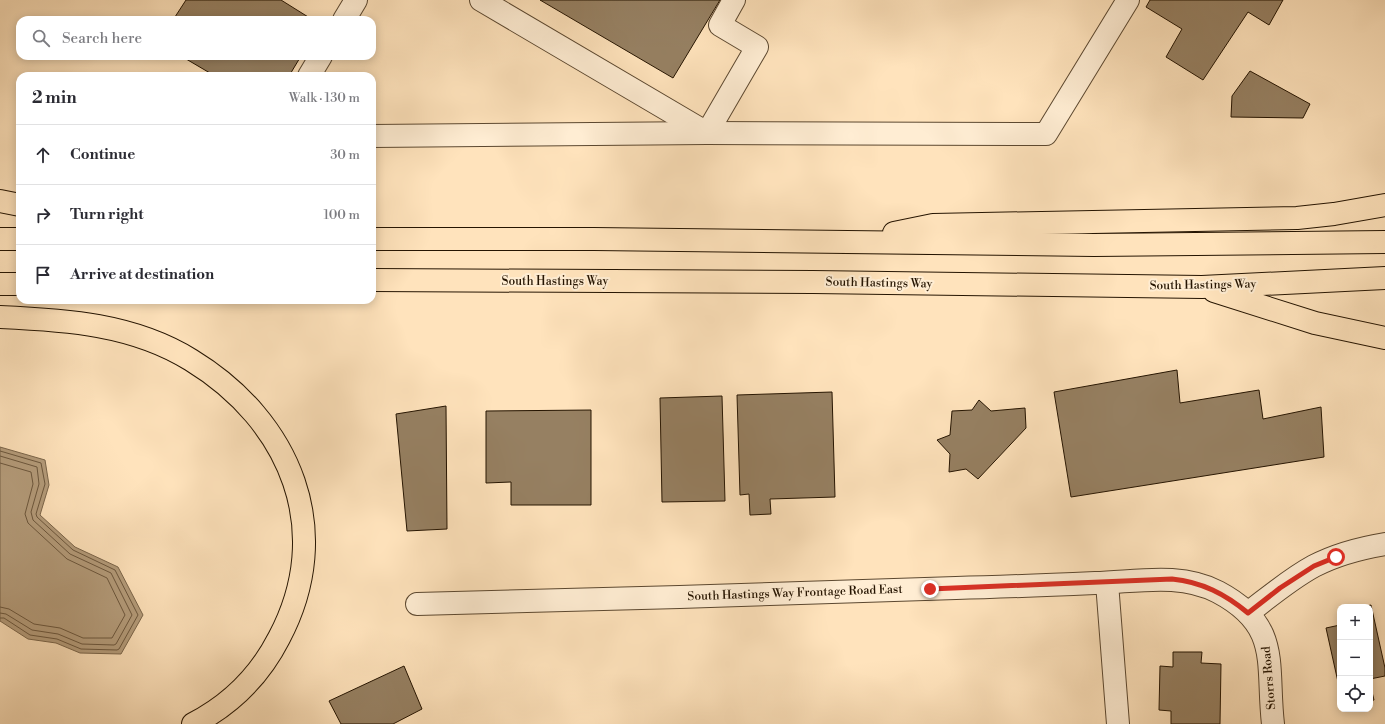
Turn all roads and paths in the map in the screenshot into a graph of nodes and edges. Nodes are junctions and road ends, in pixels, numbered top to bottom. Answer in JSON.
{"nodes":[{"id":1,"x":356,"y":0,"type":"edge"},
{"id":2,"x":481,"y":0,"type":"edge"},
{"id":3,"x":734,"y":0,"type":"edge"},
{"id":4,"x":1128,"y":0,"type":"edge"},
{"id":5,"x":346,"y":16,"type":"edge"},
{"id":6,"x":319,"y":60,"type":"edge"},
{"id":7,"x":311,"y":72,"type":"edge"},
{"id":8,"x":707,"y":133,"type":"junction"},
{"id":9,"x":376,"y":136,"type":"edge"},
{"id":10,"x":0,"y":201,"type":"edge"},
{"id":11,"x":16,"y":204,"type":"edge"},
{"id":12,"x":1385,"y":205,"type":"edge"},
{"id":13,"x":0,"y":239,"type":"edge"},
{"id":14,"x":16,"y":239,"type":"edge"},
{"id":15,"x":376,"y":239,"type":"edge"},
{"id":16,"x":849,"y":242,"type":"junction"},
{"id":17,"x":1385,"y":242,"type":"edge"},
{"id":18,"x":1385,"y":278,"type":"edge"},
{"id":19,"x":376,"y":280,"type":"edge"},
{"id":20,"x":0,"y":284,"type":"edge"},
{"id":21,"x":16,"y":284,"type":"edge"},
{"id":22,"x":1202,"y":286,"type":"junction"},
{"id":23,"x":0,"y":317,"type":"edge"},
{"id":24,"x":1385,"y":338,"type":"edge"},
{"id":25,"x":1385,"y":544,"type":"edge"},
{"id":26,"x":1107,"y":583,"type":"junction"},
{"id":27,"x":418,"y":604,"type":"dead end"},
{"id":28,"x":1248,"y":613,"type":"junction"},
{"id":29,"x":193,"y":724,"type":"edge"},
{"id":30,"x":1118,"y":724,"type":"edge"},
{"id":31,"x":1273,"y":724,"type":"edge"}],
"edges":[{"from":1,"to":5,"type":"street"},
{"from":2,"to":8,"type":"street"},
{"from":3,"to":8,"type":"street"},
{"from":4,"to":8,"type":"street"},
{"from":6,"to":7,"type":"street"},
{"from":8,"to":9,"type":"street"},
{"from":10,"to":11,"type":"main road"},
{"from":12,"to":16,"type":"main road"},
{"from":13,"to":14,"type":"main road"},
{"from":15,"to":16,"type":"main road"},
{"from":16,"to":17,"type":"main road"},
{"from":18,"to":22,"type":"main road","name":"South Hastings Way"},
{"from":19,"to":22,"type":"main road","name":"South Hastings Way"},
{"from":20,"to":21,"type":"main road"},
{"from":22,"to":24,"type":"main road"},
{"from":23,"to":29,"type":"main road"},
{"from":25,"to":28,"type":"street"},
{"from":26,"to":27,"type":"street","name":"South Hastings Way Frontage Road East"},
{"from":26,"to":28,"type":"street","name":"South Hastings Way Frontage Road East"},
{"from":26,"to":30,"type":"street"},
{"from":28,"to":31,"type":"street","name":"Storrs Road"}]}
